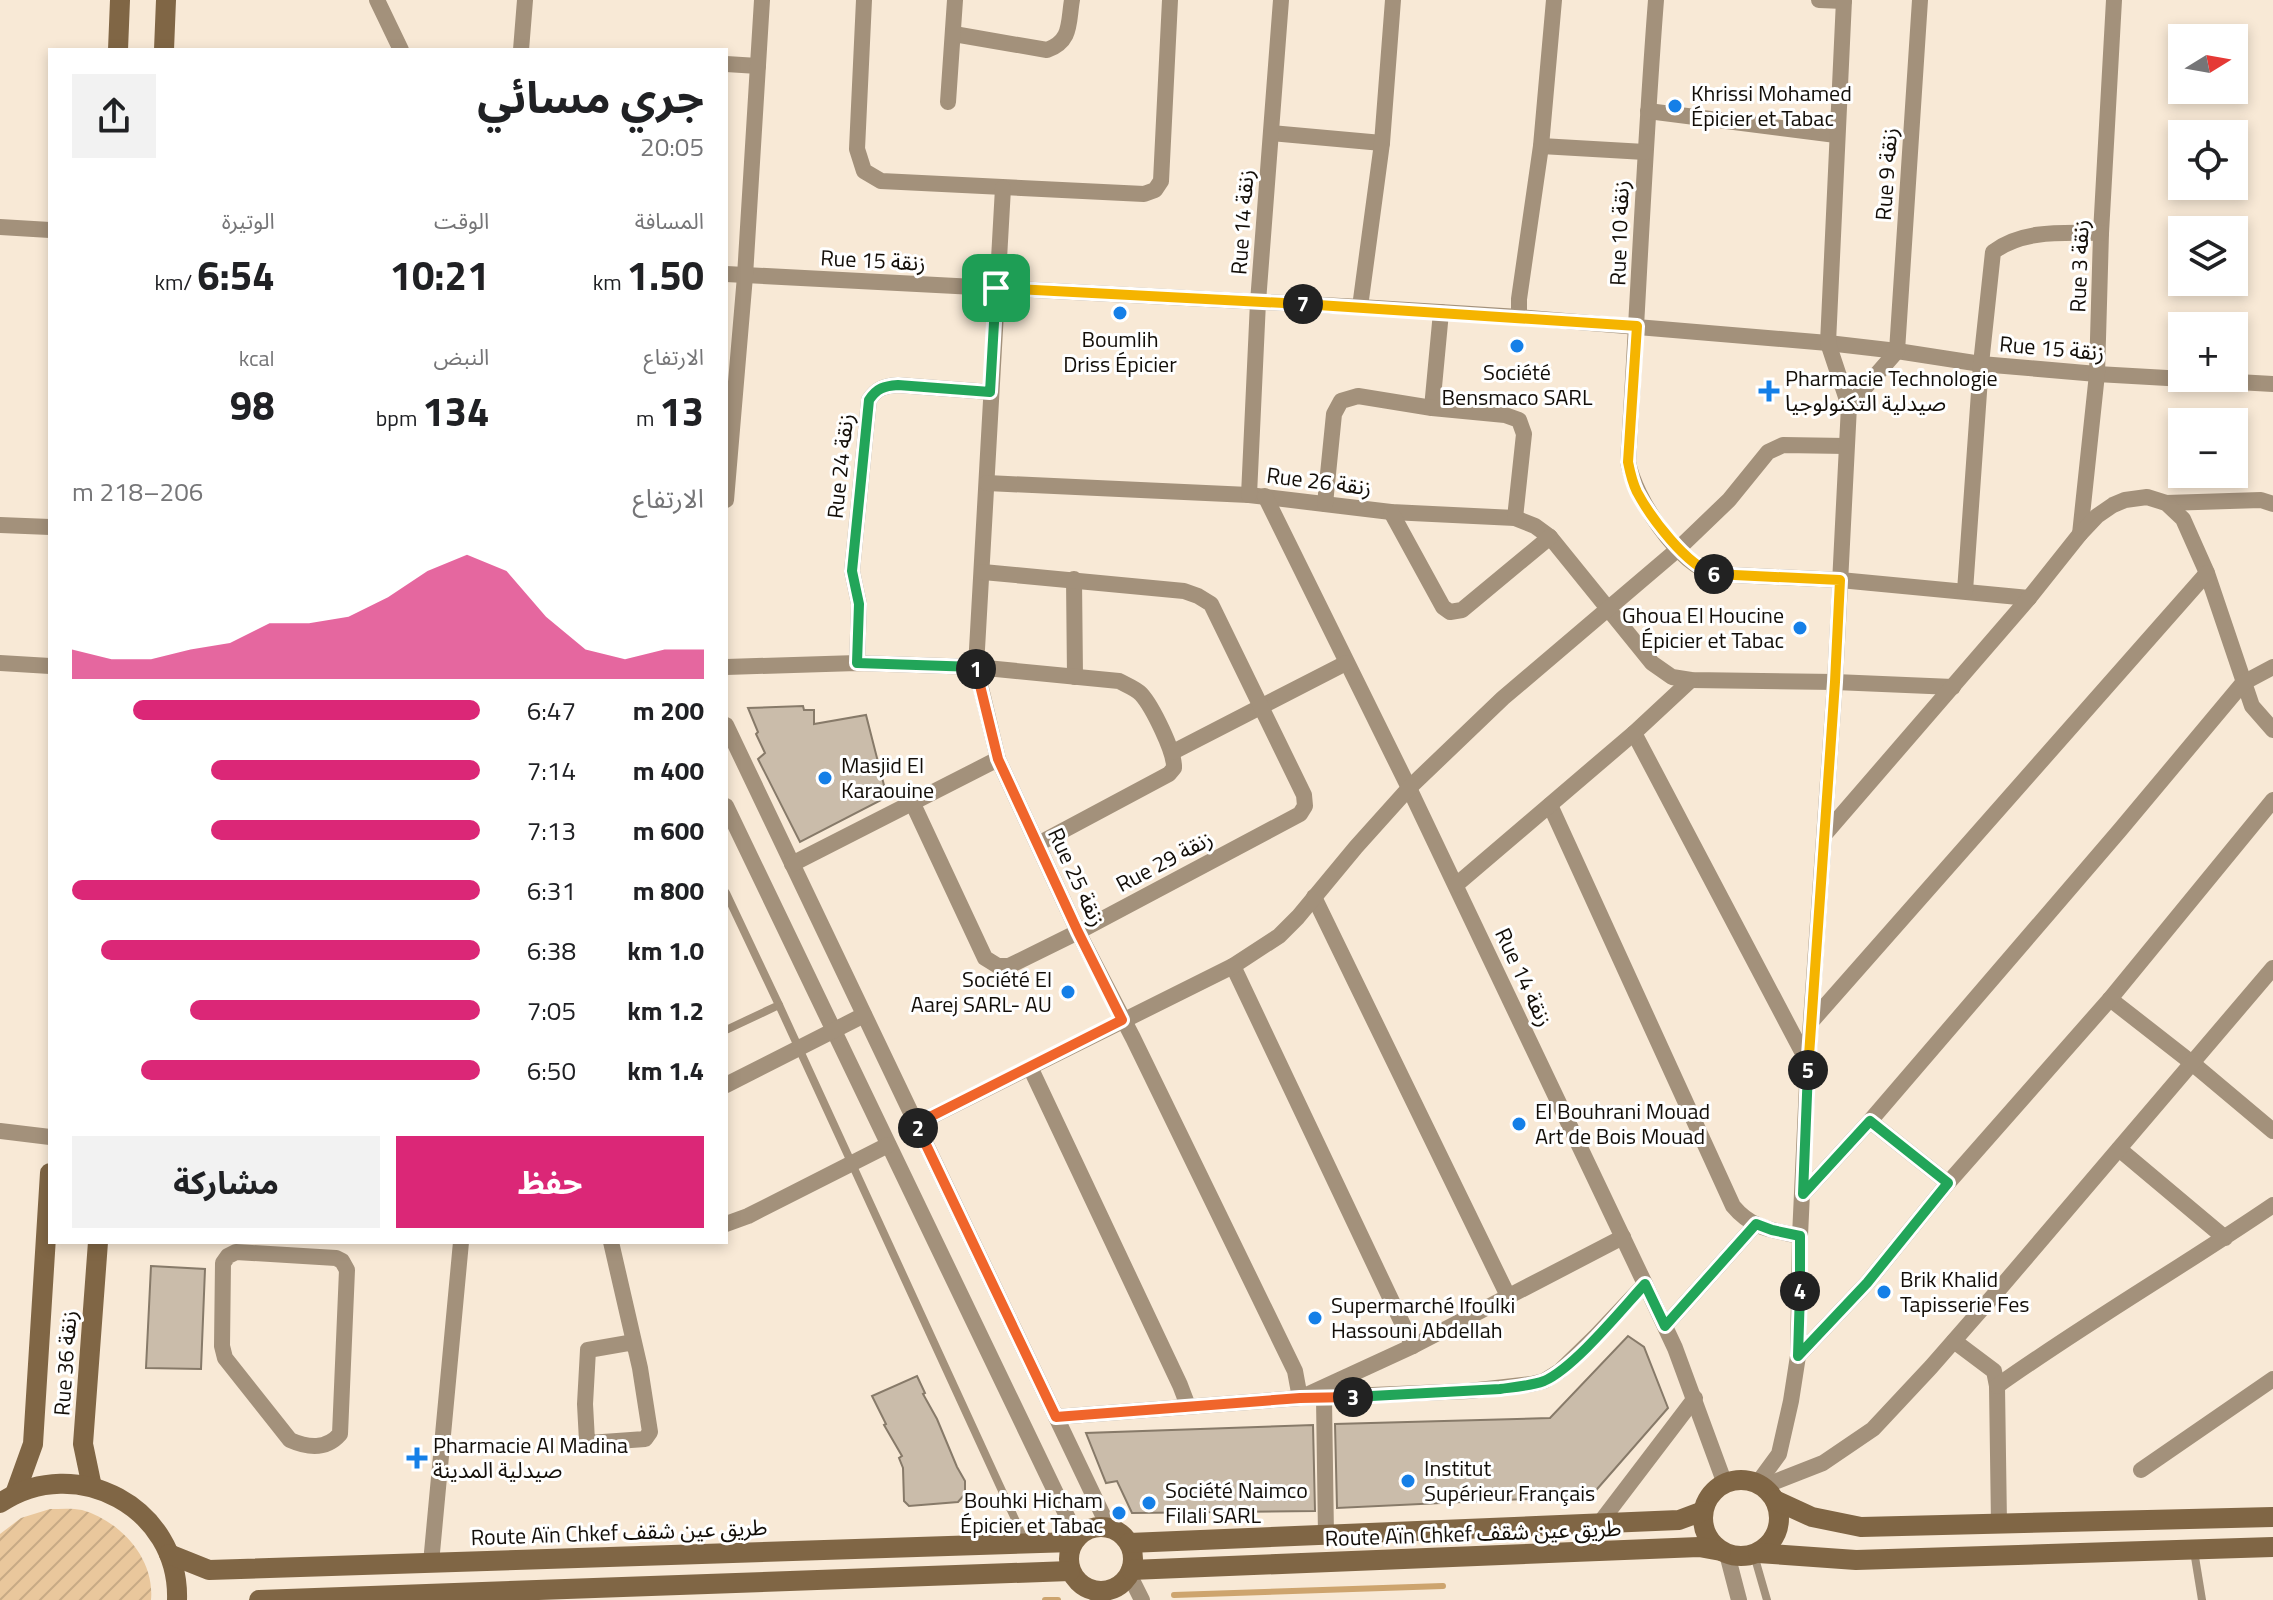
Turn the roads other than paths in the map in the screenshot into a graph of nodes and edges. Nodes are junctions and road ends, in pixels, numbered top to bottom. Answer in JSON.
{"nodes":[{"id":1,"x":120,"y":0,"type":"edge"},
{"id":2,"x":166,"y":0,"type":"edge"},
{"id":3,"x":377,"y":0,"type":"edge"},
{"id":4,"x":525,"y":0,"type":"edge"},
{"id":5,"x":762,"y":0,"type":"edge"},
{"id":6,"x":864,"y":0,"type":"edge"},
{"id":7,"x":955,"y":0,"type":"edge"},
{"id":8,"x":1072,"y":0,"type":"edge"},
{"id":9,"x":1170,"y":0,"type":"edge"},
{"id":10,"x":1281,"y":0,"type":"edge"},
{"id":11,"x":1393,"y":0,"type":"edge"},
{"id":12,"x":1554,"y":0,"type":"edge"},
{"id":13,"x":1656,"y":0,"type":"edge"},
{"id":14,"x":1819,"y":0,"type":"edge"},
{"id":15,"x":1920,"y":0,"type":"edge"},
{"id":16,"x":2114,"y":0,"type":"edge"},
{"id":17,"x":1844,"y":1,"type":"edge"},
{"id":18,"x":954,"y":34,"type":"junction"},
{"id":19,"x":118,"y":48,"type":"edge"},
{"id":20,"x":164,"y":48,"type":"edge"},
{"id":21,"x":400,"y":48,"type":"edge"},
{"id":22,"x":521,"y":48,"type":"edge"},
{"id":23,"x":728,"y":64,"type":"edge"},
{"id":24,"x":758,"y":66,"type":"junction"},
{"id":25,"x":948,"y":102,"type":"dead end"},
{"id":26,"x":1648,"y":111,"type":"junction"},
{"id":27,"x":1271,"y":133,"type":"junction"},
{"id":28,"x":1836,"y":135,"type":"junction"},
{"id":29,"x":1382,"y":143,"type":"junction"},
{"id":30,"x":1541,"y":146,"type":"junction"},
{"id":31,"x":1645,"y":152,"type":"junction"},
{"id":32,"x":1003,"y":188,"type":"junction"},
{"id":33,"x":0,"y":227,"type":"edge"},
{"id":34,"x":48,"y":230,"type":"edge"},
{"id":35,"x":2101,"y":233,"type":"junction"},
{"id":36,"x":728,"y":274,"type":"edge"},
{"id":37,"x":745,"y":276,"type":"junction"},
{"id":38,"x":996,"y":288,"type":"junction"},
{"id":39,"x":1258,"y":302,"type":"junction"},
{"id":40,"x":1360,"y":307,"type":"junction"},
{"id":41,"x":1441,"y":312,"type":"junction"},
{"id":42,"x":1519,"y":317,"type":"junction"},
{"id":43,"x":1637,"y":326,"type":"junction"},
{"id":44,"x":1828,"y":343,"type":"junction"},
{"id":45,"x":1897,"y":351,"type":"junction"},
{"id":46,"x":1981,"y":364,"type":"junction"},
{"id":47,"x":2097,"y":374,"type":"junction"},
{"id":48,"x":2273,"y":384,"type":"edge"},
{"id":49,"x":990,"y":392,"type":"junction"},
{"id":50,"x":1849,"y":406,"type":"junction"},
{"id":51,"x":1432,"y":408,"type":"junction"},
{"id":52,"x":1846,"y":446,"type":"junction"},
{"id":53,"x":728,"y":476,"type":"edge"},
{"id":54,"x":987,"y":483,"type":"junction"},
{"id":55,"x":1257,"y":496,"type":"junction"},
{"id":56,"x":2166,"y":503,"type":"junction"},
{"id":57,"x":1325,"y":504,"type":"junction"},
{"id":58,"x":2273,"y":504,"type":"edge"},
{"id":59,"x":1391,"y":512,"type":"junction"},
{"id":60,"x":1515,"y":518,"type":"junction"},
{"id":61,"x":0,"y":525,"type":"edge"},
{"id":62,"x":48,"y":527,"type":"edge"},
{"id":63,"x":2080,"y":534,"type":"junction"},
{"id":64,"x":1550,"y":537,"type":"junction"},
{"id":65,"x":1677,"y":550,"type":"junction"},
{"id":66,"x":983,"y":572,"type":"junction"},
{"id":67,"x":2207,"y":573,"type":"junction"},
{"id":68,"x":1074,"y":579,"type":"junction"},
{"id":69,"x":1840,"y":580,"type":"junction"},
{"id":70,"x":1965,"y":591,"type":"junction"},
{"id":71,"x":2029,"y":598,"type":"junction"},
{"id":72,"x":1607,"y":608,"type":"junction"},
{"id":73,"x":0,"y":663,"type":"edge"},
{"id":74,"x":857,"y":663,"type":"junction"},
{"id":75,"x":1346,"y":663,"type":"junction"},
{"id":76,"x":48,"y":666,"type":"edge"},
{"id":77,"x":728,"y":667,"type":"edge"},
{"id":78,"x":976,"y":667,"type":"junction"},
{"id":79,"x":2273,"y":667,"type":"edge"},
{"id":80,"x":1075,"y":677,"type":"junction"},
{"id":81,"x":1691,"y":680,"type":"junction"},
{"id":82,"x":1835,"y":682,"type":"junction"},
{"id":83,"x":2243,"y":683,"type":"junction"},
{"id":84,"x":1953,"y":687,"type":"junction"},
{"id":85,"x":1260,"y":708,"type":"junction"},
{"id":86,"x":728,"y":729,"type":"edge"},
{"id":87,"x":2273,"y":730,"type":"edge"},
{"id":88,"x":1634,"y":733,"type":"junction"},
{"id":89,"x":1173,"y":752,"type":"junction"},
{"id":90,"x":998,"y":759,"type":"junction"},
{"id":91,"x":1409,"y":788,"type":"junction"},
{"id":92,"x":2273,"y":800,"type":"edge"},
{"id":93,"x":913,"y":804,"type":"junction"},
{"id":94,"x":1550,"y":805,"type":"junction"},
{"id":95,"x":728,"y":810,"type":"edge"},
{"id":96,"x":1825,"y":834,"type":"junction"},
{"id":97,"x":1038,"y":844,"type":"junction"},
{"id":98,"x":792,"y":864,"type":"junction"},
{"id":99,"x":1456,"y":885,"type":"junction"},
{"id":100,"x":728,"y":897,"type":"edge"},
{"id":101,"x":1314,"y":897,"type":"junction"},
{"id":102,"x":1078,"y":932,"type":"junction"},
{"id":103,"x":1233,"y":966,"type":"junction"},
{"id":104,"x":2273,"y":968,"type":"edge"},
{"id":105,"x":2110,"y":999,"type":"junction"},
{"id":106,"x":779,"y":1005,"type":"junction"},
{"id":107,"x":864,"y":1015,"type":"junction"},
{"id":108,"x":1122,"y":1020,"type":"junction"},
{"id":109,"x":1811,"y":1022,"type":"junction"},
{"id":110,"x":728,"y":1029,"type":"edge"},
{"id":111,"x":833,"y":1030,"type":"junction"},
{"id":112,"x":798,"y":1049,"type":"junction"},
{"id":113,"x":1808,"y":1063,"type":"junction"},
{"id":114,"x":2192,"y":1063,"type":"junction"},
{"id":115,"x":1030,"y":1067,"type":"junction"},
{"id":116,"x":728,"y":1084,"type":"edge"},
{"id":117,"x":1870,"y":1121,"type":"junction"},
{"id":118,"x":916,"y":1124,"type":"junction"},
{"id":119,"x":0,"y":1131,"type":"edge"},
{"id":120,"x":2273,"y":1131,"type":"edge"},
{"id":121,"x":48,"y":1137,"type":"edge"},
{"id":122,"x":888,"y":1145,"type":"junction"},
{"id":123,"x":2119,"y":1149,"type":"junction"},
{"id":124,"x":851,"y":1163,"type":"junction"},
{"id":125,"x":1948,"y":1183,"type":"junction"},
{"id":126,"x":1803,"y":1194,"type":"junction"},
{"id":127,"x":48,"y":1205,"type":"edge"},
{"id":128,"x":2273,"y":1205,"type":"edge"},
{"id":129,"x":728,"y":1223,"type":"edge"},
{"id":130,"x":1756,"y":1224,"type":"junction"},
{"id":131,"x":1800,"y":1236,"type":"junction"},
{"id":132,"x":1623,"y":1237,"type":"junction"},
{"id":133,"x":2225,"y":1238,"type":"junction"},
{"id":134,"x":98,"y":1244,"type":"edge"},
{"id":135,"x":461,"y":1244,"type":"edge"},
{"id":136,"x":611,"y":1244,"type":"edge"},
{"id":137,"x":290,"y":1248,"type":"edge"},
{"id":138,"x":1645,"y":1284,"type":"junction"},
{"id":139,"x":1508,"y":1296,"type":"junction"},
{"id":140,"x":1665,"y":1326,"type":"junction"},
{"id":141,"x":1954,"y":1341,"type":"junction"},
{"id":142,"x":634,"y":1342,"type":"junction"},
{"id":143,"x":1413,"y":1346,"type":"junction"},
{"id":144,"x":1798,"y":1356,"type":"junction"},
{"id":145,"x":2273,"y":1379,"type":"edge"},
{"id":146,"x":1997,"y":1386,"type":"junction"},
{"id":147,"x":1300,"y":1398,"type":"junction"},
{"id":148,"x":1695,"y":1398,"type":"junction"},
{"id":149,"x":1324,"y":1399,"type":"junction"},
{"id":150,"x":1188,"y":1406,"type":"junction"},
{"id":151,"x":1056,"y":1417,"type":"junction"},
{"id":152,"x":2141,"y":1470,"type":"dead end"},
{"id":153,"x":1725,"y":1484,"type":"junction"},
{"id":154,"x":92,"y":1487,"type":"junction"},
{"id":155,"x":1765,"y":1490,"type":"junction"},
{"id":156,"x":8,"y":1499,"type":"edge"},
{"id":157,"x":1703,"y":1511,"type":"junction"},
{"id":158,"x":2273,"y":1517,"type":"edge"},
{"id":159,"x":1599,"y":1524,"type":"junction"},
{"id":160,"x":1999,"y":1524,"type":"junction"},
{"id":161,"x":1109,"y":1528,"type":"junction"},
{"id":162,"x":1326,"y":1535,"type":"junction"},
{"id":163,"x":1075,"y":1540,"type":"junction"},
{"id":164,"x":1027,"y":1543,"type":"junction"},
{"id":165,"x":1129,"y":1543,"type":"junction"},
{"id":166,"x":2273,"y":1547,"type":"edge"},
{"id":167,"x":2194,"y":1550,"type":"junction"},
{"id":168,"x":1724,"y":1552,"type":"junction"},
{"id":169,"x":169,"y":1554,"type":"junction"},
{"id":170,"x":1756,"y":1554,"type":"junction"},
{"id":171,"x":431,"y":1563,"type":"junction"},
{"id":172,"x":1070,"y":1571,"type":"junction"},
{"id":173,"x":1130,"y":1572,"type":"junction"},
{"id":174,"x":524,"y":1595,"type":"edge"},
{"id":175,"x":1096,"y":1595,"type":"edge"},
{"id":176,"x":441,"y":1597,"type":"edge"},
{"id":177,"x":177,"y":1600,"type":"edge"},
{"id":178,"x":259,"y":1600,"type":"edge"},
{"id":179,"x":1142,"y":1600,"type":"edge"},
{"id":180,"x":1739,"y":1600,"type":"edge"},
{"id":181,"x":1767,"y":1600,"type":"edge"},
{"id":182,"x":2202,"y":1600,"type":"edge"}],
"edges":[{"from":1,"to":19,"type":"main road"},
{"from":2,"to":20,"type":"main road"},
{"from":3,"to":21,"type":"street"},
{"from":4,"to":22,"type":"street"},
{"from":5,"to":24,"type":"street"},
{"from":6,"to":32,"type":"street"},
{"from":7,"to":18,"type":"street"},
{"from":8,"to":18,"type":"street"},
{"from":9,"to":32,"type":"street"},
{"from":10,"to":27,"type":"street","name":"Rue 14 زنقة"},
{"from":11,"to":29,"type":"street"},
{"from":12,"to":30,"type":"street"},
{"from":13,"to":26,"type":"street","name":"Rue 10 زنقة"},
{"from":14,"to":17,"type":"street"},
{"from":15,"to":45,"type":"street","name":"Rue 9 زنقة"},
{"from":16,"to":35,"type":"street","name":"Rue 3 زنقة"},
{"from":17,"to":28,"type":"street"},
{"from":18,"to":25,"type":"street"},
{"from":23,"to":24,"type":"street"},
{"from":24,"to":37,"type":"street"},
{"from":26,"to":28,"type":"street"},
{"from":26,"to":31,"type":"street","name":"Rue 10 زنقة"},
{"from":27,"to":29,"type":"street"},
{"from":27,"to":39,"type":"street","name":"Rue 14 زنقة"},
{"from":28,"to":44,"type":"street"},
{"from":29,"to":40,"type":"street"},
{"from":30,"to":31,"type":"street"},
{"from":30,"to":42,"type":"street"},
{"from":31,"to":43,"type":"street","name":"Rue 10 زنقة"},
{"from":32,"to":38,"type":"street","name":"Rue 25 زنقة"},
{"from":33,"to":34,"type":"street"},
{"from":35,"to":46,"type":"street"},
{"from":35,"to":47,"type":"street","name":"Rue 3 زنقة"},
{"from":36,"to":37,"type":"street","name":"Rue 15 زنقة"},
{"from":37,"to":38,"type":"street","name":"Rue 15 زنقة"},
{"from":37,"to":53,"type":"street"},
{"from":38,"to":39,"type":"street","name":"Rue 15 زنقة"},
{"from":38,"to":49,"type":"street","name":"Rue 25 زنقة"},
{"from":39,"to":40,"type":"street"},
{"from":39,"to":55,"type":"street","name":"Rue 14 زنقة"},
{"from":40,"to":41,"type":"street"},
{"from":41,"to":42,"type":"street"},
{"from":41,"to":51,"type":"street"},
{"from":42,"to":43,"type":"street"},
{"from":43,"to":44,"type":"street"},
{"from":43,"to":65,"type":"street","name":"Rue 10 زنقة"},
{"from":44,"to":45,"type":"street","name":"Rue 15 زنقة"},
{"from":44,"to":50,"type":"street"},
{"from":45,"to":46,"type":"street","name":"Rue 15 زنقة"},
{"from":45,"to":50,"type":"street"},
{"from":46,"to":47,"type":"street","name":"Rue 15 زنقة"},
{"from":46,"to":70,"type":"street"},
{"from":47,"to":48,"type":"street","name":"Rue 15 زنقة"},
{"from":47,"to":63,"type":"street","name":"Rue 3 زنقة"},
{"from":49,"to":54,"type":"street","name":"Rue 25 زنقة"},
{"from":49,"to":74,"type":"street","name":"Rue 24 زنقة"},
{"from":50,"to":52,"type":"street"},
{"from":51,"to":57,"type":"street"},
{"from":51,"to":60,"type":"street"},
{"from":52,"to":65,"type":"street"},
{"from":52,"to":69,"type":"street"},
{"from":54,"to":55,"type":"street","name":"Rue 26 زنقة"},
{"from":54,"to":66,"type":"street","name":"Rue 25 زنقة"},
{"from":55,"to":57,"type":"street","name":"Rue 26 زنقة"},
{"from":55,"to":75,"type":"street","name":"Rue 14 زنقة"},
{"from":56,"to":58,"type":"street"},
{"from":56,"to":63,"type":"street"},
{"from":56,"to":67,"type":"street"},
{"from":57,"to":59,"type":"street","name":"Rue 26 زنقة"},
{"from":59,"to":60,"type":"street","name":"Rue 26 زنقة"},
{"from":59,"to":64,"type":"street"},
{"from":60,"to":64,"type":"street","name":"Rue 26 زنقة"},
{"from":61,"to":62,"type":"street"},
{"from":63,"to":71,"type":"street"},
{"from":64,"to":72,"type":"street","name":"Rue 26 زنقة"},
{"from":65,"to":69,"type":"street"},
{"from":65,"to":72,"type":"street"},
{"from":66,"to":68,"type":"street"},
{"from":66,"to":78,"type":"street","name":"Rue 25 زنقة"},
{"from":67,"to":83,"type":"street"},
{"from":67,"to":109,"type":"street"},
{"from":68,"to":80,"type":"street"},
{"from":68,"to":85,"type":"street"},
{"from":69,"to":70,"type":"street"},
{"from":69,"to":82,"type":"street"},
{"from":70,"to":71,"type":"street"},
{"from":71,"to":84,"type":"street"},
{"from":72,"to":81,"type":"street","name":"Rue 26 زنقة"},
{"from":72,"to":91,"type":"street"},
{"from":73,"to":76,"type":"street"},
{"from":74,"to":77,"type":"street"},
{"from":74,"to":78,"type":"street"},
{"from":75,"to":85,"type":"street"},
{"from":75,"to":91,"type":"street","name":"Rue 14 زنقة"},
{"from":78,"to":80,"type":"street"},
{"from":78,"to":90,"type":"street","name":"Rue 25 زنقة"},
{"from":79,"to":83,"type":"street"},
{"from":80,"to":89,"type":"street"},
{"from":81,"to":82,"type":"street"},
{"from":81,"to":88,"type":"street"},
{"from":82,"to":84,"type":"street"},
{"from":82,"to":96,"type":"street"},
{"from":83,"to":87,"type":"street"},
{"from":83,"to":117,"type":"street"},
{"from":84,"to":96,"type":"street"},
{"from":85,"to":89,"type":"street"},
{"from":85,"to":102,"type":"street","name":"Rue 29 زنقة"},
{"from":86,"to":98,"type":"street"},
{"from":88,"to":94,"type":"street"},
{"from":88,"to":113,"type":"street"},
{"from":89,"to":97,"type":"street"},
{"from":90,"to":93,"type":"street"},
{"from":90,"to":97,"type":"street","name":"Rue 25 زنقة"},
{"from":91,"to":99,"type":"street","name":"Rue 14 زنقة"},
{"from":91,"to":101,"type":"street"},
{"from":92,"to":105,"type":"street"},
{"from":93,"to":98,"type":"street"},
{"from":93,"to":102,"type":"street","name":"Rue 29 زنقة"},
{"from":94,"to":99,"type":"street"},
{"from":94,"to":130,"type":"street"},
{"from":95,"to":111,"type":"street"},
{"from":96,"to":109,"type":"street"},
{"from":97,"to":102,"type":"street","name":"Rue 25 زنقة"},
{"from":98,"to":107,"type":"street"},
{"from":99,"to":132,"type":"street","name":"Rue 14 زنقة"},
{"from":100,"to":106,"type":"lane"},
{"from":101,"to":103,"type":"street"},
{"from":101,"to":139,"type":"street"},
{"from":102,"to":108,"type":"street","name":"Rue 25 زنقة"},
{"from":103,"to":108,"type":"street"},
{"from":103,"to":143,"type":"street"},
{"from":104,"to":114,"type":"street"},
{"from":105,"to":114,"type":"street"},
{"from":105,"to":125,"type":"street"},
{"from":106,"to":110,"type":"lane"},
{"from":106,"to":112,"type":"lane"},
{"from":107,"to":111,"type":"street"},
{"from":107,"to":118,"type":"street"},
{"from":108,"to":115,"type":"street"},
{"from":108,"to":147,"type":"street","name":"Rue 25 زنقة"},
{"from":109,"to":113,"type":"street"},
{"from":111,"to":112,"type":"street"},
{"from":111,"to":122,"type":"street"},
{"from":112,"to":116,"type":"street"},
{"from":112,"to":124,"type":"lane"},
{"from":113,"to":126,"type":"street"},
{"from":114,"to":120,"type":"street"},
{"from":114,"to":123,"type":"street"},
{"from":115,"to":118,"type":"street"},
{"from":115,"to":150,"type":"street"},
{"from":117,"to":125,"type":"street"},
{"from":117,"to":126,"type":"street"},
{"from":118,"to":151,"type":"street"},
{"from":119,"to":121,"type":"street"},
{"from":122,"to":124,"type":"street"},
{"from":122,"to":163,"type":"street"},
{"from":123,"to":133,"type":"street"},
{"from":123,"to":141,"type":"street"},
{"from":124,"to":129,"type":"street"},
{"from":124,"to":164,"type":"lane"},
{"from":125,"to":144,"type":"street"},
{"from":126,"to":131,"type":"street"},
{"from":127,"to":156,"type":"main road","name":"Rue 36 زنقة"},
{"from":128,"to":133,"type":"street"},
{"from":130,"to":131,"type":"street"},
{"from":130,"to":140,"type":"street"},
{"from":131,"to":144,"type":"street"},
{"from":132,"to":138,"type":"street","name":"Rue 14 زنقة"},
{"from":132,"to":139,"type":"street"},
{"from":133,"to":146,"type":"street"},
{"from":134,"to":154,"type":"main road","name":"Rue 36 زنقة"},
{"from":135,"to":171,"type":"street"},
{"from":136,"to":142,"type":"street"},
{"from":137,"to":137,"type":"street"},
{"from":138,"to":140,"type":"street","name":"Rue 14 زنقة"},
{"from":138,"to":149,"type":"street"},
{"from":139,"to":143,"type":"street"},
{"from":140,"to":148,"type":"street","name":"Rue 14 زنقة"},
{"from":141,"to":146,"type":"street"},
{"from":141,"to":155,"type":"street"},
{"from":142,"to":142,"type":"street"},
{"from":143,"to":147,"type":"street"},
{"from":144,"to":155,"type":"street"},
{"from":145,"to":152,"type":"street"},
{"from":146,"to":160,"type":"street"},
{"from":147,"to":149,"type":"street"},
{"from":147,"to":150,"type":"street"},
{"from":148,"to":153,"type":"street","name":"Rue 14 زنقة"},
{"from":148,"to":159,"type":"street"},
{"from":149,"to":162,"type":"street"},
{"from":150,"to":151,"type":"street"},
{"from":151,"to":161,"type":"street"},
{"from":153,"to":155,"type":"main road"},
{"from":153,"to":157,"type":"main road"},
{"from":154,"to":156,"type":"main road"},
{"from":154,"to":169,"type":"main road"},
{"from":155,"to":160,"type":"main road"},
{"from":155,"to":170,"type":"main road"},
{"from":157,"to":159,"type":"main road","name":"Route Aïn Chkef طريق عين شقف"},
{"from":157,"to":168,"type":"main road"},
{"from":158,"to":160,"type":"main road"},
{"from":159,"to":162,"type":"main road","name":"Route Aïn Chkef طريق عين شقف"},
{"from":161,"to":163,"type":"main road"},
{"from":161,"to":165,"type":"main road"},
{"from":162,"to":165,"type":"main road","name":"Route Aïn Chkef طريق عين شقف"},
{"from":163,"to":164,"type":"main road","name":"Route Aïn Chkef طريق عين شقف"},
{"from":163,"to":172,"type":"main road"},
{"from":164,"to":171,"type":"main road","name":"Route Aïn Chkef طريق عين شقف"},
{"from":165,"to":173,"type":"main road"},
{"from":166,"to":167,"type":"main road"},
{"from":167,"to":170,"type":"main road"},
{"from":167,"to":182,"type":"lane"},
{"from":168,"to":170,"type":"main road"},
{"from":168,"to":173,"type":"main road","name":"Route Aïn Chkef طريق عين شقف"},
{"from":168,"to":180,"type":"street"},
{"from":169,"to":171,"type":"main road","name":"Route Aïn Chkef طريق عين شقف"},
{"from":169,"to":177,"type":"main road"},
{"from":170,"to":181,"type":"lane"},
{"from":172,"to":174,"type":"main road"},
{"from":172,"to":175,"type":"main road"},
{"from":173,"to":175,"type":"main road"},
{"from":173,"to":179,"type":"street"},
{"from":174,"to":176,"type":"main road"},
{"from":176,"to":178,"type":"main road"}]}
